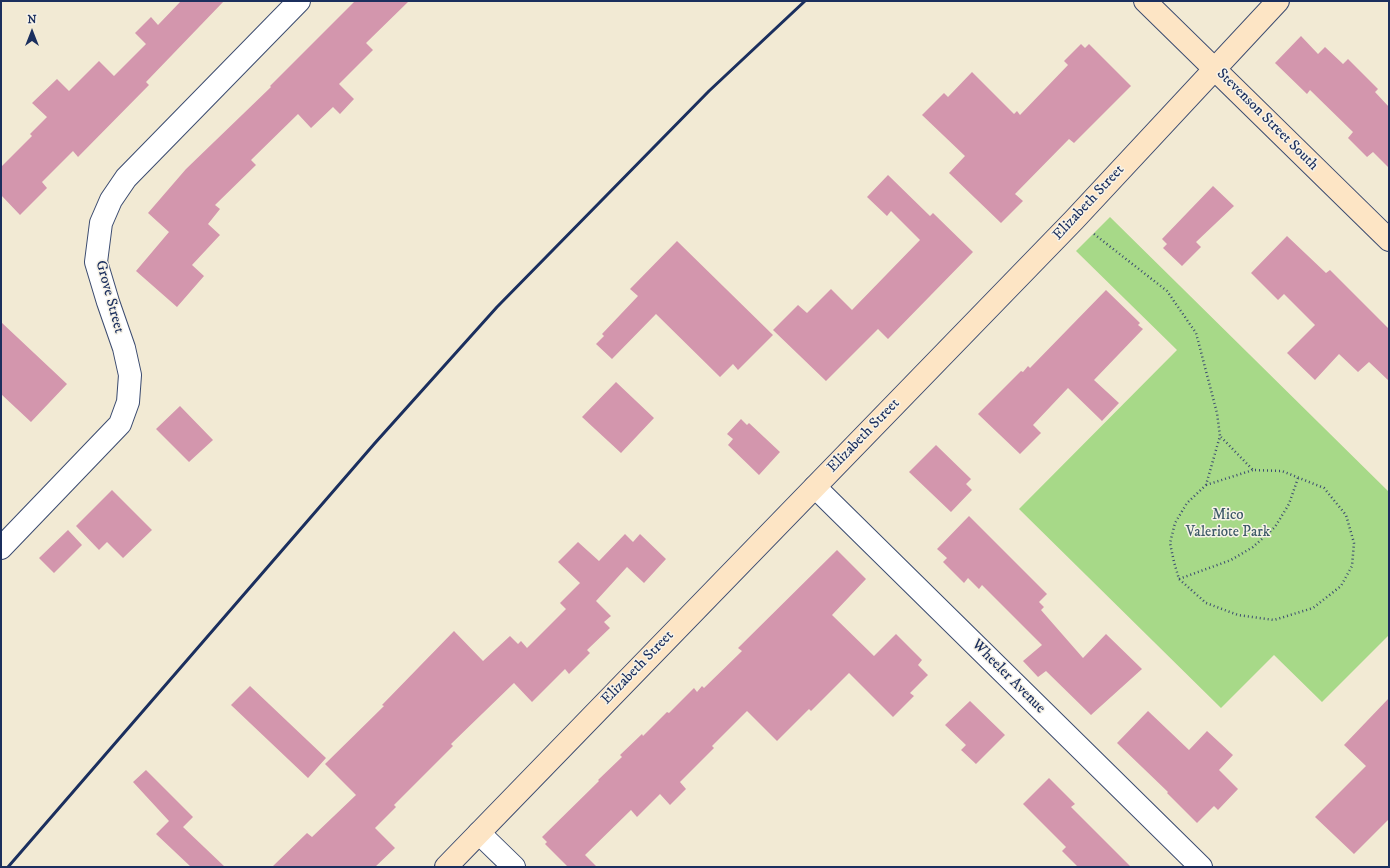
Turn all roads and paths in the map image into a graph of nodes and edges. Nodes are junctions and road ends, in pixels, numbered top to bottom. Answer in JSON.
{"nodes":[{"id":1,"x":299,"y":1,"type":"edge"},
{"id":2,"x":1145,"y":1,"type":"edge"},
{"id":3,"x":1278,"y":1,"type":"edge"},
{"id":4,"x":1214,"y":68,"type":"junction"},
{"id":5,"x":1074,"y":220,"type":"junction"},
{"id":6,"x":1389,"y":240,"type":"edge"},
{"id":7,"x":1220,"y":436,"type":"junction"},
{"id":8,"x":1253,"y":470,"type":"junction"},
{"id":9,"x":1298,"y":478,"type":"junction"},
{"id":10,"x":1206,"y":485,"type":"junction"},
{"id":11,"x":815,"y":487,"type":"junction"},
{"id":12,"x":1,"y":548,"type":"edge"},
{"id":13,"x":1179,"y":579,"type":"junction"},
{"id":14,"x":479,"y":832,"type":"junction"},
{"id":15,"x":446,"y":867,"type":"edge"},
{"id":16,"x":514,"y":867,"type":"edge"},
{"id":17,"x":1201,"y":867,"type":"edge"}],
"edges":[{"from":1,"to":12,"type":"street","name":"Grove Street"},
{"from":2,"to":4,"type":"main road","name":"Stevenson Street South"},
{"from":3,"to":4,"type":"main road","name":"Elizabeth Street"},
{"from":4,"to":5,"type":"main road","name":"Elizabeth Street"},
{"from":4,"to":6,"type":"main road","name":"Stevenson Street South"},
{"from":5,"to":7,"type":"path"},
{"from":5,"to":11,"type":"main road","name":"Elizabeth Street"},
{"from":7,"to":8,"type":"path"},
{"from":7,"to":10,"type":"path"},
{"from":8,"to":9,"type":"path"},
{"from":8,"to":10,"type":"path"},
{"from":9,"to":13,"type":"path"},
{"from":9,"to":13,"type":"path"},
{"from":10,"to":13,"type":"path"},
{"from":11,"to":14,"type":"main road","name":"Elizabeth Street"},
{"from":11,"to":17,"type":"street","name":"Wheeler Avenue"},
{"from":14,"to":15,"type":"main road","name":"Elizabeth Street"},
{"from":14,"to":16,"type":"street"}]}
